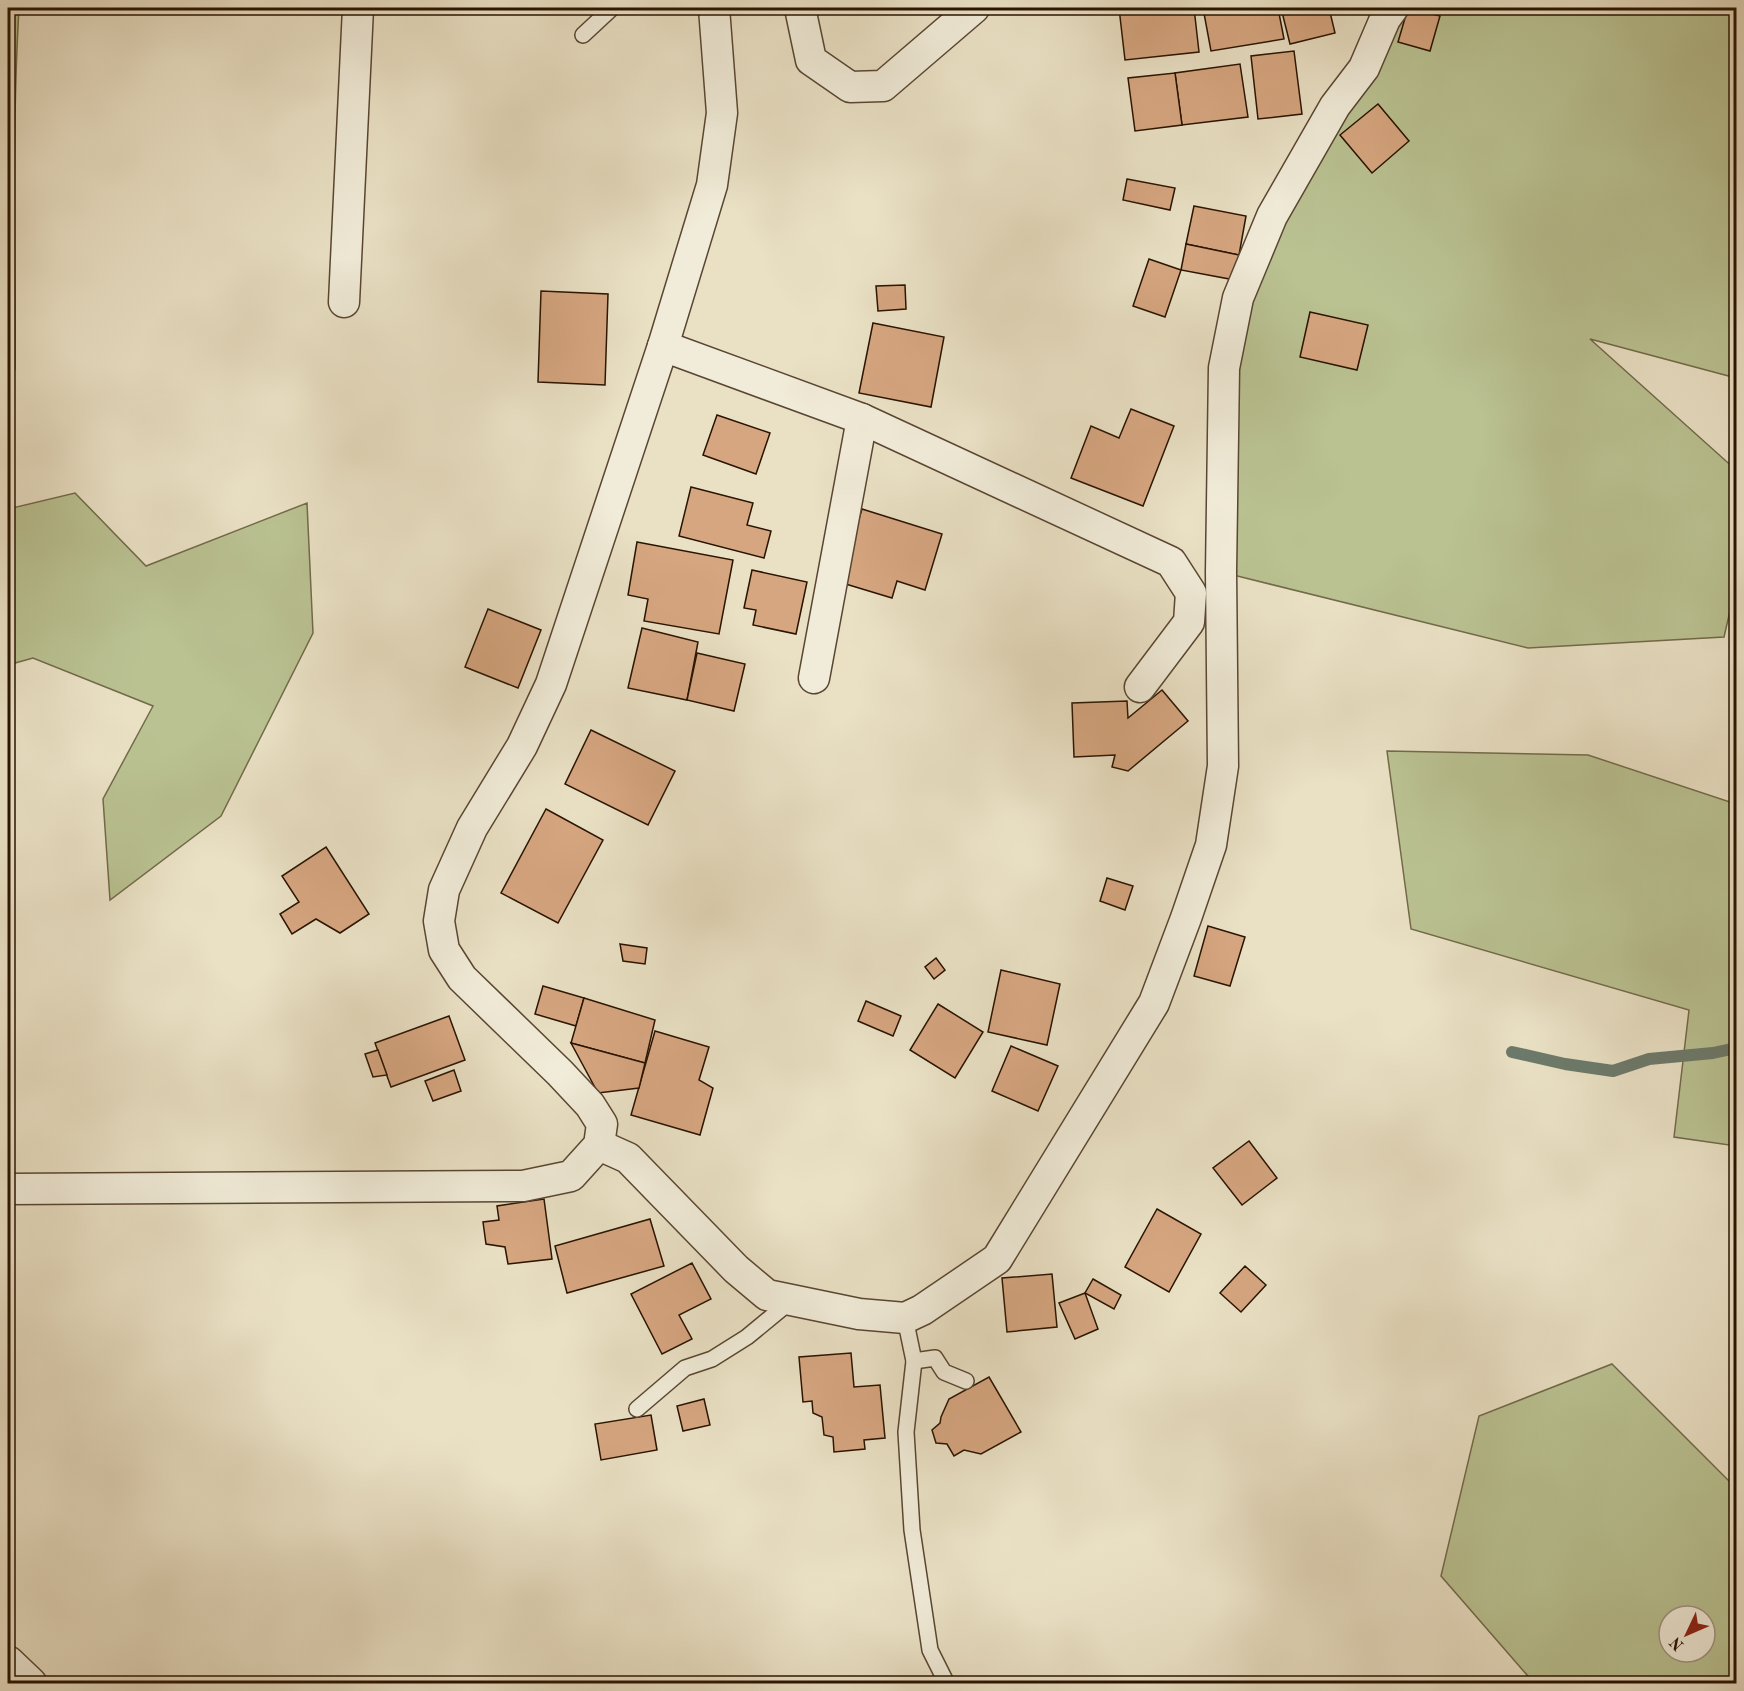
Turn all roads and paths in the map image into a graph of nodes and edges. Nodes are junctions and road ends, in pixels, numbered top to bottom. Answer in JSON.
{"nodes":[{"id":1,"x":358,"y":8,"type":"edge"},
{"id":2,"x":612,"y":8,"type":"edge"},
{"id":3,"x":714,"y":8,"type":"edge"},
{"id":4,"x":800,"y":8,"type":"edge"},
{"id":5,"x":974,"y":8,"type":"edge"},
{"id":6,"x":1393,"y":8,"type":"edge"},
{"id":7,"x":583,"y":35,"type":"dead end"},
{"id":8,"x":344,"y":302,"type":"dead end"},
{"id":9,"x":663,"y":346,"type":"junction"},
{"id":10,"x":862,"y":419,"type":"junction"},
{"id":11,"x":814,"y":678,"type":"dead end"},
{"id":12,"x":1140,"y":687,"type":"dead end"},
{"id":13,"x":599,"y":1145,"type":"junction"},
{"id":14,"x":8,"y":1189,"type":"edge"},
{"id":15,"x":792,"y":1300,"type":"junction"},
{"id":16,"x":905,"y":1318,"type":"junction"},
{"id":17,"x":914,"y":1361,"type":"junction"},
{"id":18,"x":966,"y":1381,"type":"dead end"},
{"id":19,"x":637,"y":1409,"type":"dead end"},
{"id":20,"x":8,"y":1663,"type":"edge"},
{"id":21,"x":30,"y":1683,"type":"edge"},
{"id":22,"x":947,"y":1683,"type":"edge"}],
"edges":[{"from":1,"to":8,"type":"street"},
{"from":2,"to":7,"type":"lane"},
{"from":3,"to":9,"type":"street"},
{"from":4,"to":5,"type":"street"},
{"from":6,"to":16,"type":"street"},
{"from":9,"to":10,"type":"street"},
{"from":9,"to":13,"type":"street"},
{"from":10,"to":11,"type":"street"},
{"from":10,"to":12,"type":"street"},
{"from":13,"to":14,"type":"street"},
{"from":13,"to":15,"type":"street"},
{"from":15,"to":16,"type":"street"},
{"from":15,"to":19,"type":"lane"},
{"from":16,"to":17,"type":"lane"},
{"from":17,"to":18,"type":"lane"},
{"from":17,"to":22,"type":"lane"},
{"from":20,"to":21,"type":"street"}]}
